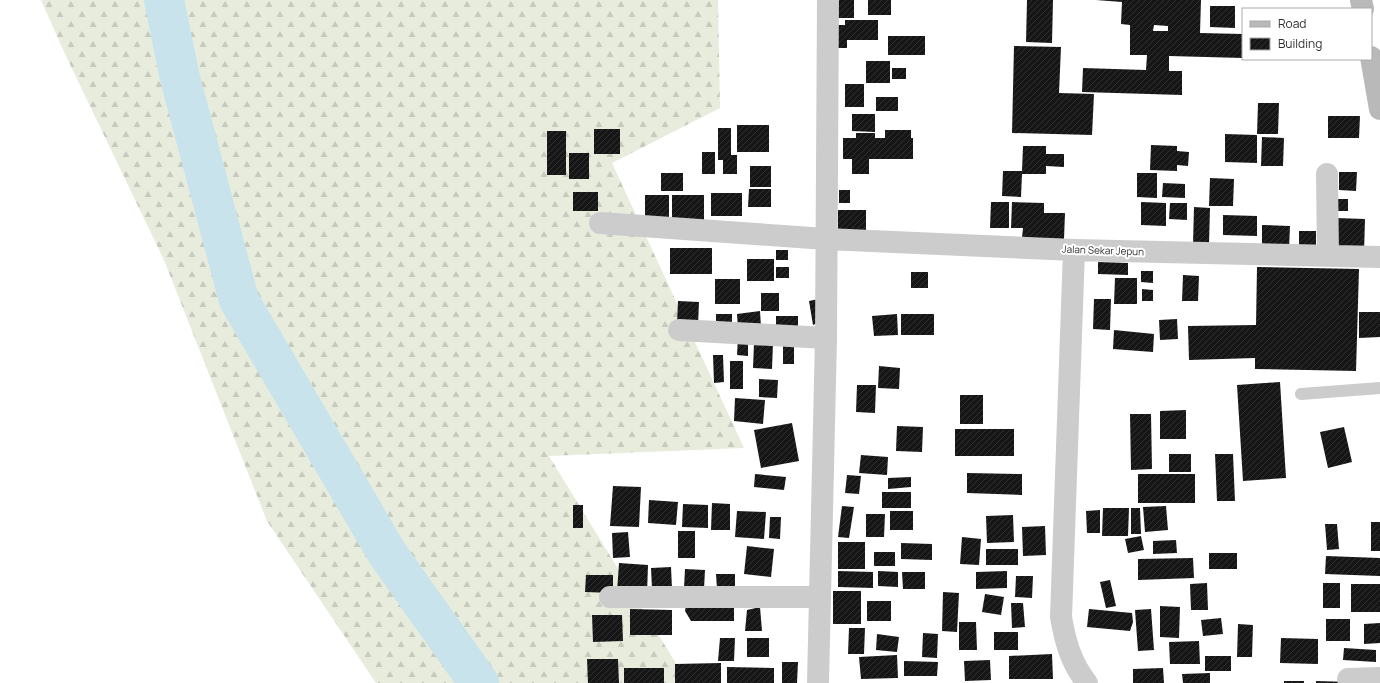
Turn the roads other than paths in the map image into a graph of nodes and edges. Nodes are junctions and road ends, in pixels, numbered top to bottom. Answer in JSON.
{"nodes":[{"id":1,"x":828,"y":0,"type":"edge"},
{"id":2,"x":1372,"y":60,"type":"edge"},
{"id":3,"x":1380,"y":109,"type":"edge"},
{"id":4,"x":1327,"y":174,"type":"dead end"},
{"id":5,"x":600,"y":224,"type":"dead end"},
{"id":6,"x":826,"y":239,"type":"junction"},
{"id":7,"x":1074,"y":250,"type":"junction"},
{"id":8,"x":1328,"y":256,"type":"junction"},
{"id":9,"x":1380,"y":257,"type":"edge"},
{"id":10,"x":680,"y":330,"type":"dead end"},
{"id":11,"x":826,"y":338,"type":"junction"},
{"id":12,"x":1380,"y":388,"type":"edge"},
{"id":13,"x":1301,"y":394,"type":"dead end"},
{"id":14,"x":610,"y":597,"type":"dead end"},
{"id":15,"x":819,"y":597,"type":"junction"},
{"id":16,"x":1380,"y":678,"type":"edge"},
{"id":17,"x":1348,"y":679,"type":"dead end"},
{"id":18,"x":818,"y":683,"type":"edge"},
{"id":19,"x":1087,"y":683,"type":"edge"}],
"edges":[{"from":1,"to":6,"type":"street"},
{"from":2,"to":3,"type":"main road"},
{"from":4,"to":8,"type":"street"},
{"from":5,"to":6,"type":"street","name":"Jalan Sekar Jepun"},
{"from":6,"to":7,"type":"street","name":"Jalan Sekar Jepun"},
{"from":6,"to":11,"type":"street"},
{"from":7,"to":8,"type":"street","name":"Jalan Sekar Jepun"},
{"from":7,"to":19,"type":"street"},
{"from":8,"to":9,"type":"street","name":"Jalan Sekar Jepun"},
{"from":10,"to":11,"type":"street"},
{"from":11,"to":15,"type":"street"},
{"from":12,"to":13,"type":"lane"},
{"from":14,"to":15,"type":"street"},
{"from":15,"to":18,"type":"street"},
{"from":16,"to":17,"type":"street"}]}
